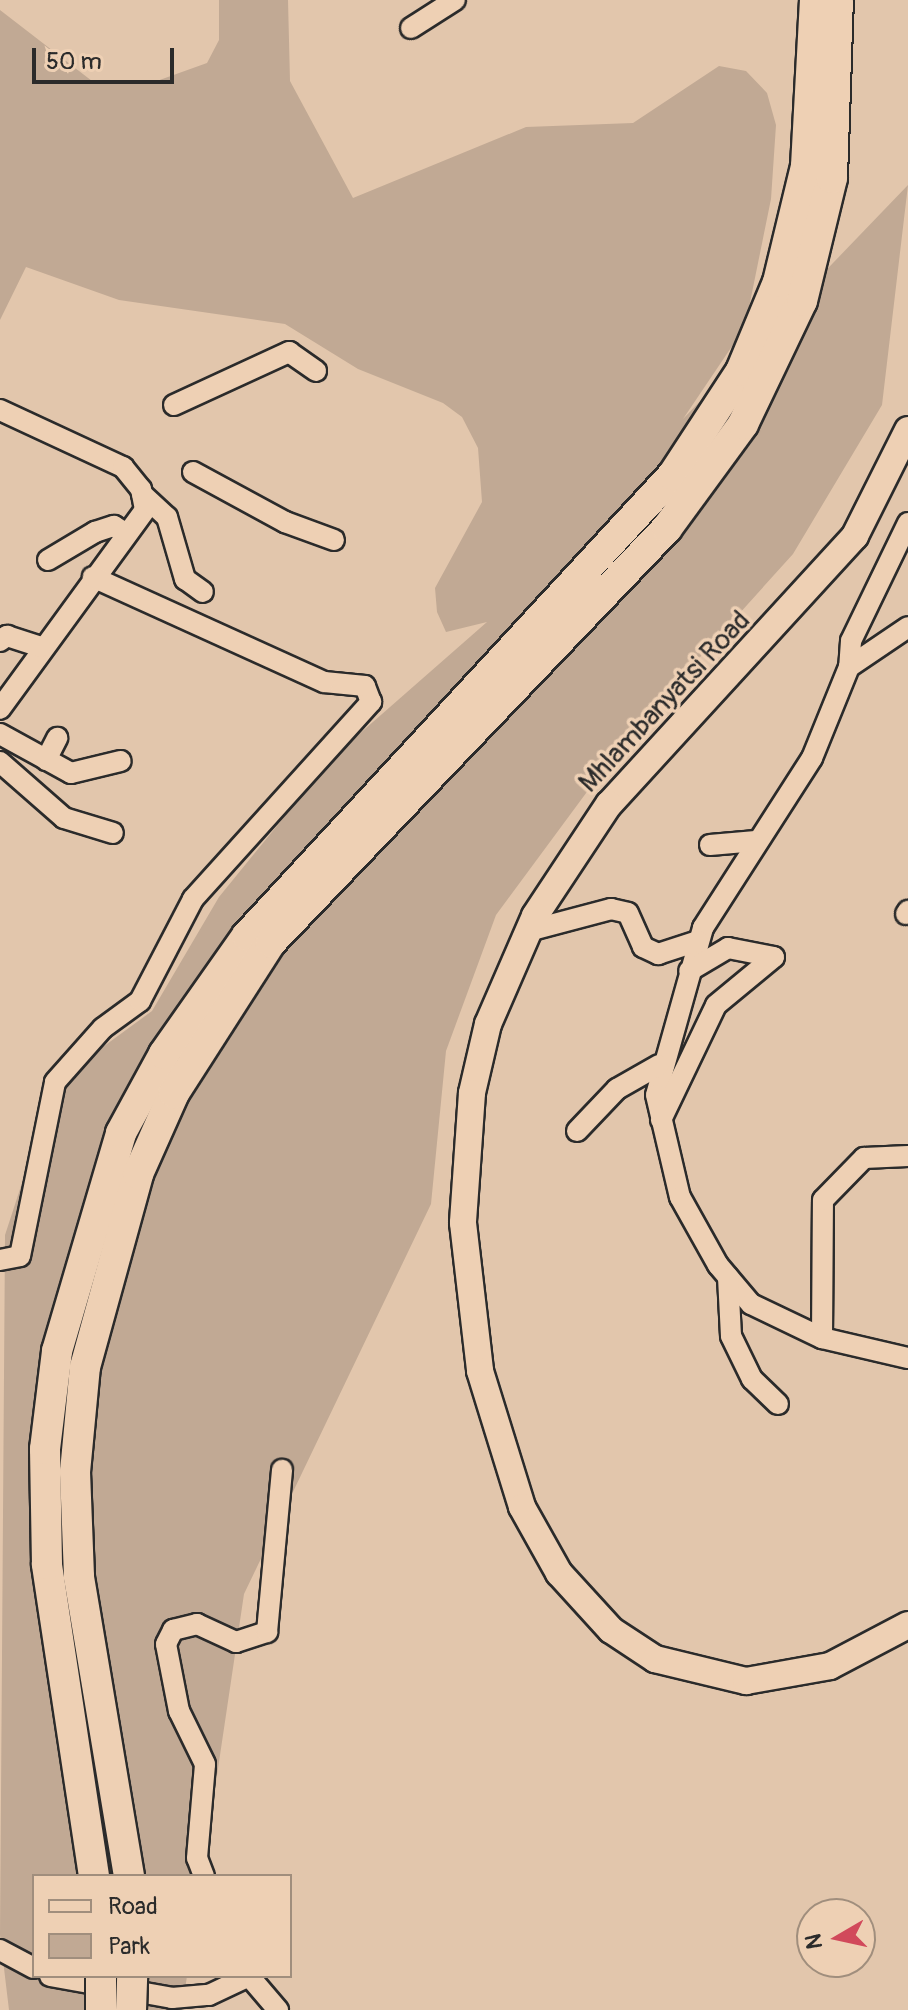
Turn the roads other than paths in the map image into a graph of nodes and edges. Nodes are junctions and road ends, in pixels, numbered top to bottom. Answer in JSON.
{"nodes":[{"id":1,"x":455,"y":0,"type":"edge"},
{"id":2,"x":815,"y":0,"type":"edge"},
{"id":3,"x":838,"y":0,"type":"edge"},
{"id":4,"x":411,"y":28,"type":"dead end"},
{"id":5,"x":316,"y":371,"type":"dead end"},
{"id":6,"x":174,"y":405,"type":"dead end"},
{"id":7,"x":0,"y":410,"type":"edge"},
{"id":8,"x":908,"y":430,"type":"edge"},
{"id":9,"x":193,"y":472,"type":"dead end"},
{"id":10,"x":142,"y":491,"type":"junction"},
{"id":11,"x":908,"y":523,"type":"edge"},
{"id":12,"x":127,"y":534,"type":"junction"},
{"id":13,"x":334,"y":540,"type":"dead end"},
{"id":14,"x":48,"y":560,"type":"dead end"},
{"id":15,"x":93,"y":577,"type":"junction"},
{"id":16,"x":203,"y":592,"type":"dead end"},
{"id":17,"x":908,"y":627,"type":"edge"},
{"id":18,"x":0,"y":641,"type":"edge"},
{"id":19,"x":40,"y":647,"type":"junction"},
{"id":20,"x":849,"y":667,"type":"junction"},
{"id":21,"x":0,"y":709,"type":"edge"},
{"id":22,"x":0,"y":734,"type":"edge"},
{"id":23,"x":57,"y":738,"type":"dead end"},
{"id":24,"x":46,"y":760,"type":"junction"},
{"id":25,"x":121,"y":761,"type":"dead end"},
{"id":26,"x":0,"y":762,"type":"edge"},
{"id":27,"x":113,"y":833,"type":"dead end"},
{"id":28,"x":756,"y":841,"type":"junction"},
{"id":29,"x":710,"y":845,"type":"dead end"},
{"id":30,"x":528,"y":931,"type":"junction"},
{"id":31,"x":698,"y":941,"type":"junction"},
{"id":32,"x":689,"y":971,"type":"junction"},
{"id":33,"x":659,"y":1065,"type":"junction"},
{"id":34,"x":660,"y":1124,"type":"junction"},
{"id":35,"x":577,"y":1131,"type":"dead end"},
{"id":36,"x":908,"y":1156,"type":"edge"},
{"id":37,"x":0,"y":1260,"type":"edge"},
{"id":38,"x":728,"y":1277,"type":"junction"},
{"id":39,"x":822,"y":1338,"type":"junction"},
{"id":40,"x":908,"y":1358,"type":"edge"},
{"id":41,"x":778,"y":1404,"type":"dead end"},
{"id":42,"x":282,"y":1470,"type":"dead end"},
{"id":43,"x":908,"y":1625,"type":"edge"},
{"id":44,"x":94,"y":1874,"type":"edge"},
{"id":45,"x":129,"y":1874,"type":"edge"},
{"id":46,"x":203,"y":1874,"type":"edge"},
{"id":47,"x":0,"y":1950,"type":"edge"},
{"id":48,"x":32,"y":1967,"type":"edge"},
{"id":49,"x":132,"y":1978,"type":"edge"},
{"id":50,"x":245,"y":1978,"type":"edge"},
{"id":51,"x":251,"y":1978,"type":"edge"},
{"id":52,"x":86,"y":1979,"type":"edge"},
{"id":53,"x":101,"y":2010,"type":"edge"},
{"id":54,"x":131,"y":2010,"type":"edge"},
{"id":55,"x":278,"y":2010,"type":"edge"}],
"edges":[{"from":1,"to":4,"type":"street"},
{"from":2,"to":44,"type":"highway"},
{"from":3,"to":45,"type":"highway"},
{"from":5,"to":6,"type":"street"},
{"from":7,"to":10,"type":"street"},
{"from":8,"to":30,"type":"main road","name":"Mhlambanyatsi Road"},
{"from":9,"to":13,"type":"street"},
{"from":10,"to":12,"type":"street"},
{"from":10,"to":16,"type":"street"},
{"from":11,"to":20,"type":"street"},
{"from":12,"to":14,"type":"street"},
{"from":12,"to":15,"type":"street"},
{"from":15,"to":19,"type":"street"},
{"from":15,"to":37,"type":"street"},
{"from":17,"to":20,"type":"street"},
{"from":18,"to":19,"type":"street"},
{"from":19,"to":21,"type":"street"},
{"from":20,"to":28,"type":"street"},
{"from":22,"to":24,"type":"street"},
{"from":23,"to":24,"type":"street"},
{"from":24,"to":25,"type":"street"},
{"from":26,"to":27,"type":"street"},
{"from":28,"to":29,"type":"street"},
{"from":28,"to":31,"type":"street"},
{"from":30,"to":31,"type":"street"},
{"from":30,"to":43,"type":"main road","name":"Mhlambanyatsi Road"},
{"from":31,"to":32,"type":"street"},
{"from":32,"to":33,"type":"street"},
{"from":32,"to":34,"type":"street"},
{"from":33,"to":34,"type":"street"},
{"from":33,"to":35,"type":"street"},
{"from":34,"to":38,"type":"street"},
{"from":36,"to":39,"type":"street"},
{"from":38,"to":39,"type":"street"},
{"from":38,"to":41,"type":"street"},
{"from":39,"to":40,"type":"street"},
{"from":42,"to":46,"type":"street"},
{"from":47,"to":48,"type":"street"},
{"from":49,"to":54,"type":"highway","bridge":true},
{"from":50,"to":52,"type":"street"},
{"from":51,"to":55,"type":"street"},
{"from":52,"to":53,"type":"highway","bridge":true}]}
